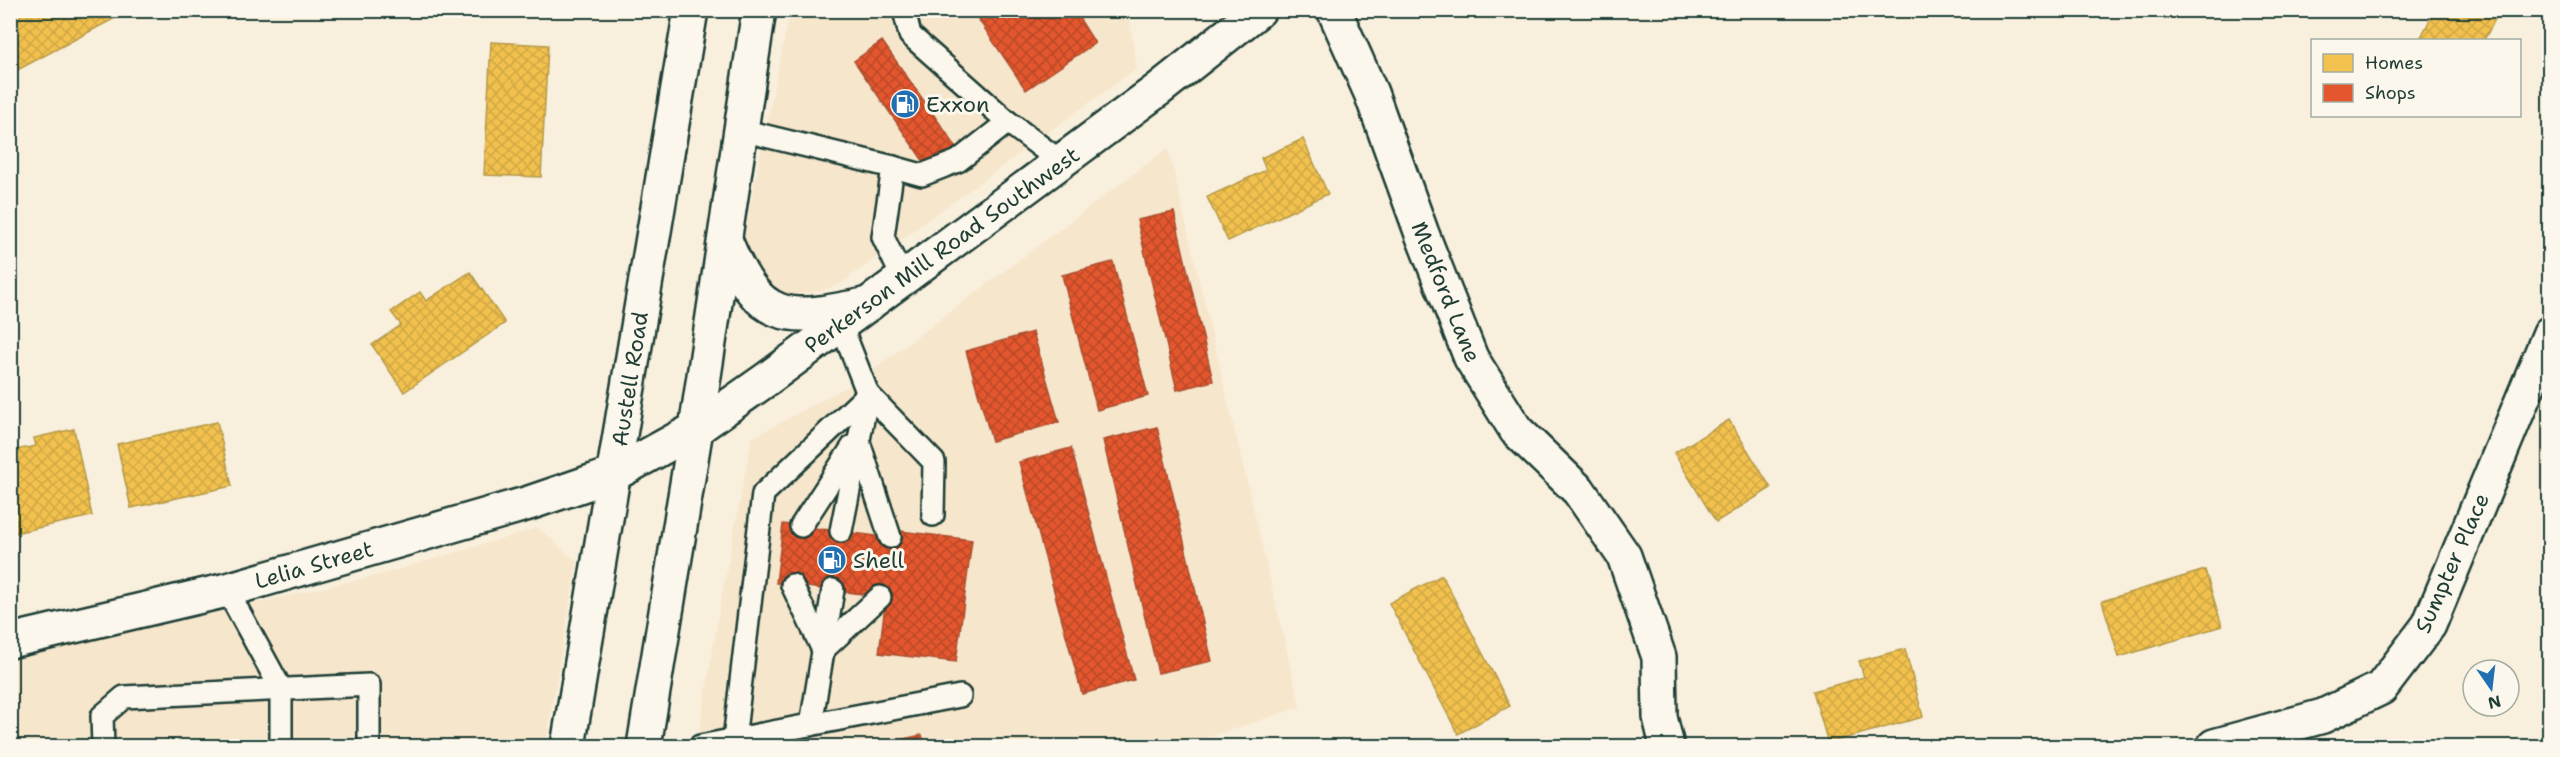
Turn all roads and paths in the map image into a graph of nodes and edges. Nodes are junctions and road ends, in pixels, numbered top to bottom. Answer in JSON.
{"nodes":[{"id":1,"x":691,"y":10,"type":"edge"},
{"id":2,"x":759,"y":10,"type":"edge"},
{"id":3,"x":904,"y":10,"type":"edge"},
{"id":4,"x":1259,"y":10,"type":"edge"},
{"id":5,"x":1334,"y":10,"type":"edge"},
{"id":6,"x":1008,"y":122,"type":"junction"},
{"id":7,"x":741,"y":130,"type":"junction"},
{"id":8,"x":1061,"y":162,"type":"junction"},
{"id":9,"x":893,"y":168,"type":"junction"},
{"id":10,"x":725,"y":240,"type":"junction"},
{"id":11,"x":903,"y":279,"type":"junction"},
{"id":12,"x":869,"y":304,"type":"junction"},
{"id":13,"x":841,"y":326,"type":"junction"},
{"id":14,"x":2550,"y":333,"type":"edge"},
{"id":15,"x":868,"y":394,"type":"junction"},
{"id":16,"x":696,"y":429,"type":"junction"},
{"id":17,"x":858,"y":438,"type":"junction"},
{"id":18,"x":614,"y":474,"type":"junction"},
{"id":19,"x":933,"y":515,"type":"dead end"},
{"id":20,"x":801,"y":526,"type":"dead end"},
{"id":21,"x":842,"y":531,"type":"dead end"},
{"id":22,"x":890,"y":537,"type":"dead end"},
{"id":23,"x":792,"y":585,"type":"dead end"},
{"id":24,"x":227,"y":590,"type":"junction"},
{"id":25,"x":833,"y":590,"type":"dead end"},
{"id":26,"x":880,"y":597,"type":"dead end"},
{"id":27,"x":10,"y":641,"type":"edge"},
{"id":28,"x":823,"y":650,"type":"junction"},
{"id":29,"x":281,"y":689,"type":"junction"},
{"id":30,"x":960,"y":696,"type":"dead end"},
{"id":31,"x":811,"y":724,"type":"junction"},
{"id":32,"x":734,"y":740,"type":"junction"},
{"id":33,"x":103,"y":747,"type":"edge"},
{"id":34,"x":281,"y":747,"type":"edge"},
{"id":35,"x":369,"y":747,"type":"edge"},
{"id":36,"x":568,"y":747,"type":"edge"},
{"id":37,"x":644,"y":747,"type":"edge"},
{"id":38,"x":700,"y":747,"type":"edge"},
{"id":39,"x":1667,"y":747,"type":"edge"},
{"id":40,"x":2214,"y":747,"type":"edge"}],
"edges":[{"from":1,"to":18,"type":"street","name":"Austell Road"},
{"from":2,"to":7,"type":"street"},
{"from":3,"to":6,"type":"lane"},
{"from":4,"to":8,"type":"street","name":"Perkerson Mill Road Southwest"},
{"from":5,"to":39,"type":"street","name":"Medford Lane"},
{"from":6,"to":8,"type":"lane"},
{"from":6,"to":9,"type":"lane"},
{"from":7,"to":9,"type":"lane"},
{"from":7,"to":10,"type":"street"},
{"from":8,"to":11,"type":"street","name":"Perkerson Mill Road Southwest"},
{"from":9,"to":11,"type":"lane"},
{"from":10,"to":12,"type":"street"},
{"from":10,"to":16,"type":"street"},
{"from":11,"to":12,"type":"street","name":"Perkerson Mill Road Southwest"},
{"from":12,"to":13,"type":"street","name":"Perkerson Mill Road Southwest"},
{"from":13,"to":15,"type":"lane"},
{"from":13,"to":16,"type":"street","name":"Perkerson Mill Road Southwest"},
{"from":14,"to":40,"type":"street","name":"Sumpter Place"},
{"from":15,"to":17,"type":"lane"},
{"from":15,"to":19,"type":"lane"},
{"from":15,"to":32,"type":"lane"},
{"from":16,"to":18,"type":"street","name":"Perkerson Mill Road Southwest"},
{"from":16,"to":37,"type":"street"},
{"from":17,"to":20,"type":"lane"},
{"from":17,"to":21,"type":"lane"},
{"from":17,"to":22,"type":"lane"},
{"from":18,"to":24,"type":"street","name":"Lelia Street"},
{"from":18,"to":36,"type":"street","name":"Austell Road"},
{"from":23,"to":28,"type":"lane"},
{"from":24,"to":27,"type":"street","name":"Lelia Street"},
{"from":24,"to":29,"type":"lane"},
{"from":25,"to":28,"type":"lane"},
{"from":26,"to":28,"type":"lane"},
{"from":28,"to":31,"type":"lane"},
{"from":29,"to":33,"type":"lane"},
{"from":29,"to":34,"type":"lane"},
{"from":29,"to":35,"type":"lane"},
{"from":30,"to":31,"type":"lane"},
{"from":31,"to":32,"type":"lane"},
{"from":32,"to":38,"type":"lane"}]}
